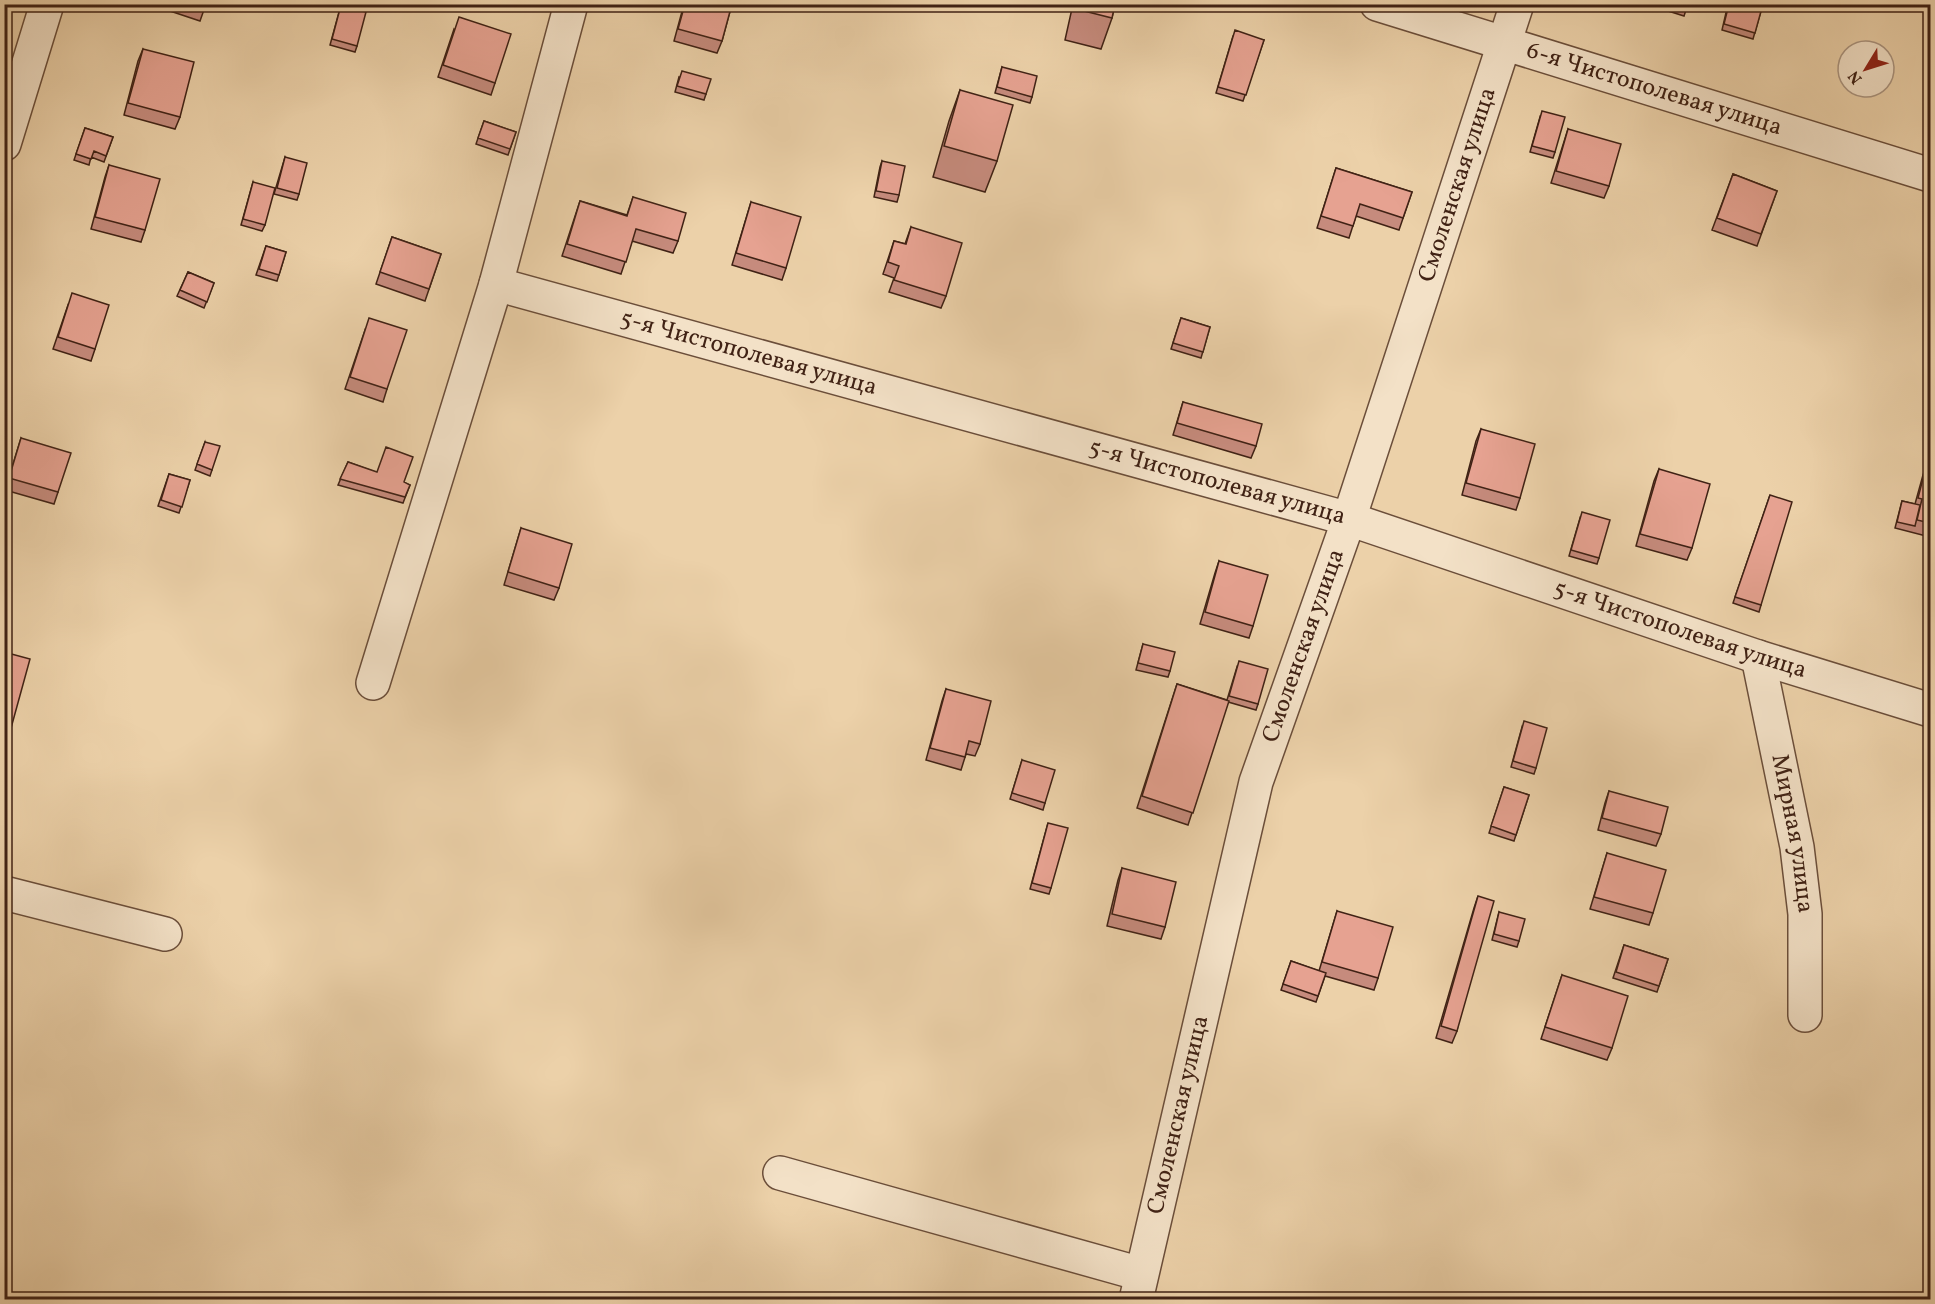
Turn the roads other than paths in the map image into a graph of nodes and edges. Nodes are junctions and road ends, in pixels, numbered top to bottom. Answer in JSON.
{"nodes":[{"id":1,"x":47,"y":4,"type":"edge"},
{"id":2,"x":571,"y":4,"type":"edge"},
{"id":3,"x":1377,"y":4,"type":"edge"},
{"id":4,"x":1517,"y":4,"type":"edge"},
{"id":5,"x":1505,"y":43,"type":"junction"},
{"id":6,"x":4,"y":144,"type":"edge"},
{"id":7,"x":1930,"y":175,"type":"edge"},
{"id":8,"x":496,"y":284,"type":"junction"},
{"id":9,"x":1350,"y":519,"type":"junction"},
{"id":10,"x":1758,"y":657,"type":"junction"},
{"id":11,"x":373,"y":683,"type":"dead end"},
{"id":12,"x":1930,"y":710,"type":"edge"},
{"id":13,"x":4,"y":893,"type":"edge"},
{"id":14,"x":165,"y":934,"type":"dead end"},
{"id":15,"x":1805,"y":1015,"type":"dead end"},
{"id":16,"x":780,"y":1173,"type":"dead end"},
{"id":17,"x":1138,"y":1287,"type":"edge"}],
"edges":[{"from":1,"to":6,"type":"street"},
{"from":2,"to":8,"type":"street"},
{"from":3,"to":5,"type":"street","name":"6-я Чистополевая улица"},
{"from":4,"to":5,"type":"street","name":"Смоленская улица"},
{"from":5,"to":7,"type":"street","name":"6-я Чистополевая улица"},
{"from":5,"to":9,"type":"street","name":"Смоленская улица"},
{"from":8,"to":9,"type":"street","name":"5-я Чистополевая улица"},
{"from":8,"to":11,"type":"street"},
{"from":9,"to":10,"type":"street","name":"5-я Чистополевая улица"},
{"from":9,"to":17,"type":"street","name":"Смоленская улица"},
{"from":10,"to":12,"type":"street","name":"5-я Чистополевая улица"},
{"from":10,"to":15,"type":"street","name":"Мирная улица"},
{"from":13,"to":14,"type":"street"},
{"from":16,"to":17,"type":"street"}]}
